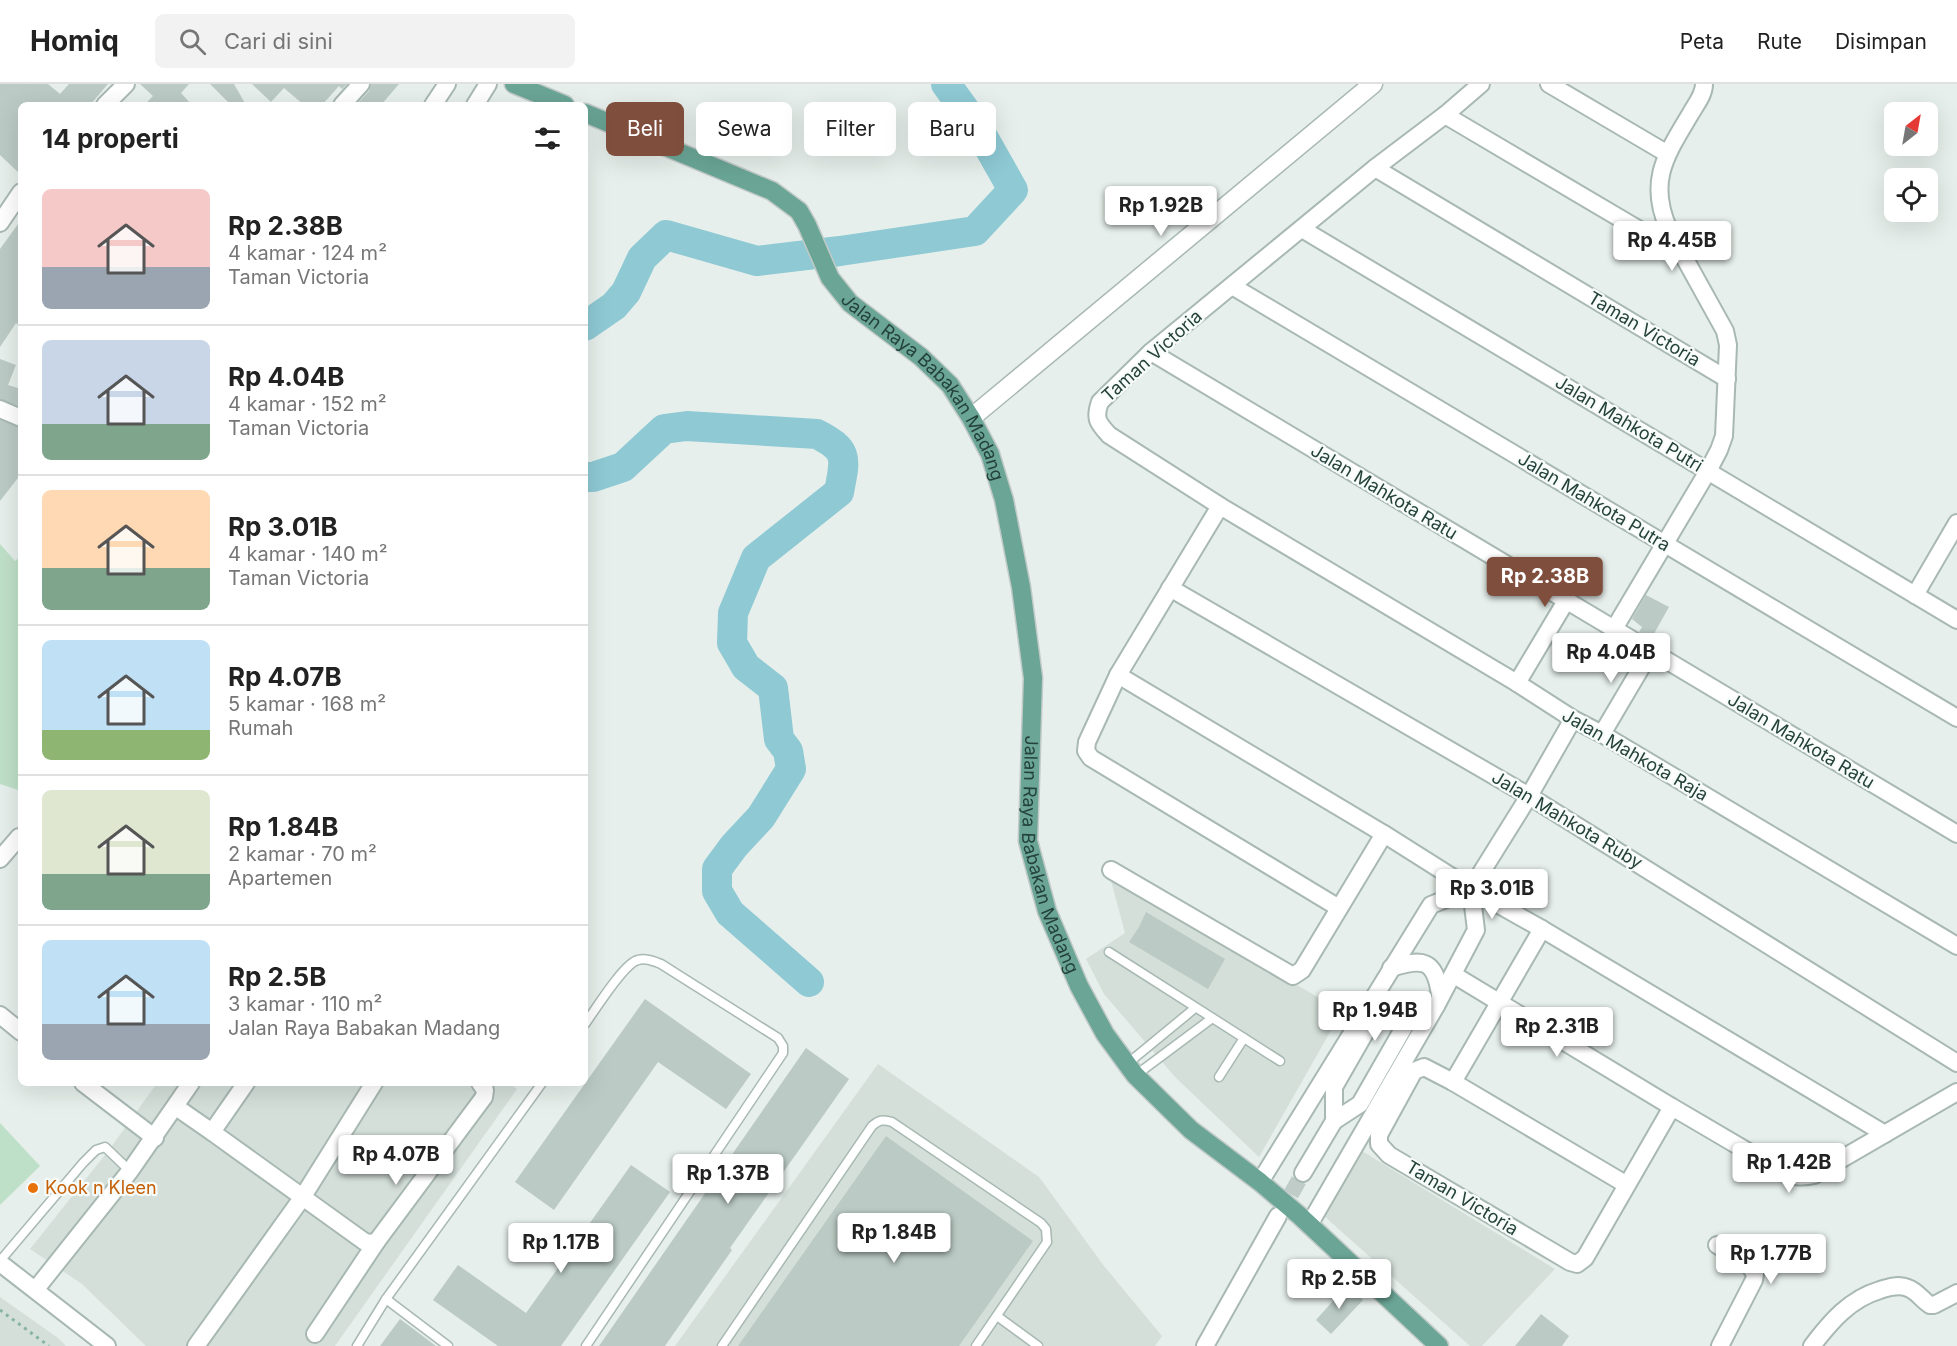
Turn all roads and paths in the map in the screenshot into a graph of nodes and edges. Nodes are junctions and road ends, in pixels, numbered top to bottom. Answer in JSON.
{"nodes":[{"id":1,"x":126,"y":84,"type":"edge"},
{"id":2,"x":361,"y":84,"type":"edge"},
{"id":3,"x":447,"y":84,"type":"edge"},
{"id":4,"x":488,"y":84,"type":"edge"},
{"id":5,"x":514,"y":84,"type":"edge"},
{"id":6,"x":1374,"y":84,"type":"edge"},
{"id":7,"x":1481,"y":84,"type":"edge"},
{"id":8,"x":1549,"y":84,"type":"edge"},
{"id":9,"x":1704,"y":84,"type":"edge"},
{"id":10,"x":108,"y":102,"type":"edge"},
{"id":11,"x":345,"y":102,"type":"edge"},
{"id":12,"x":435,"y":102,"type":"edge"},
{"id":13,"x":477,"y":102,"type":"edge"},
{"id":14,"x":558,"y":102,"type":"edge"},
{"id":15,"x":588,"y":114,"type":"edge"},
{"id":16,"x":1445,"y":115,"type":"junction"},
{"id":17,"x":1666,"y":153,"type":"junction"},
{"id":18,"x":1375,"y":168,"type":"junction"},
{"id":19,"x":18,"y":196,"type":"edge"},
{"id":20,"x":0,"y":223,"type":"edge"},
{"id":21,"x":1302,"y":229,"type":"junction"},
{"id":22,"x":1682,"y":256,"type":"junction"},
{"id":23,"x":1233,"y":286,"type":"junction"},
{"id":24,"x":1151,"y":352,"type":"junction"},
{"id":25,"x":1727,"y":379,"type":"junction"},
{"id":26,"x":0,"y":409,"type":"edge"},
{"id":27,"x":18,"y":417,"type":"edge"},
{"id":28,"x":971,"y":418,"type":"junction"},
{"id":29,"x":1708,"y":471,"type":"junction"},
{"id":30,"x":1220,"y":506,"type":"junction"},
{"id":31,"x":1957,"y":523,"type":"edge"},
{"id":32,"x":1664,"y":544,"type":"junction"},
{"id":33,"x":1170,"y":588,"type":"junction"},
{"id":34,"x":1915,"y":595,"type":"junction"},
{"id":35,"x":1566,"y":601,"type":"junction"},
{"id":36,"x":1957,"y":620,"type":"edge"},
{"id":37,"x":1614,"y":629,"type":"junction"},
{"id":38,"x":1651,"y":651,"type":"junction"},
{"id":39,"x":1118,"y":675,"type":"junction"},
{"id":40,"x":1517,"y":683,"type":"junction"},
{"id":41,"x":1957,"y":718,"type":"edge"},
{"id":42,"x":1573,"y":719,"type":"junction"},
{"id":43,"x":1602,"y":734,"type":"junction"},
{"id":44,"x":1529,"y":796,"type":"junction"},
{"id":45,"x":1384,"y":834,"type":"junction"},
{"id":46,"x":1957,"y":834,"type":"edge"},
{"id":47,"x":18,"y":838,"type":"edge"},
{"id":48,"x":0,"y":859,"type":"edge"},
{"id":49,"x":1111,"y":870,"type":"dead end"},
{"id":50,"x":1471,"y":889,"type":"junction"},
{"id":51,"x":1339,"y":908,"type":"junction"},
{"id":52,"x":1542,"y":929,"type":"junction"},
{"id":53,"x":1957,"y":946,"type":"edge"},
{"id":54,"x":1109,"y":952,"type":"dead end"},
{"id":55,"x":1388,"y":974,"type":"junction"},
{"id":56,"x":1459,"y":978,"type":"dead end"},
{"id":57,"x":1438,"y":1000,"type":"junction"},
{"id":58,"x":1499,"y":1003,"type":"junction"},
{"id":59,"x":1196,"y":1008,"type":"junction"},
{"id":60,"x":0,"y":1015,"type":"edge"},
{"id":61,"x":1211,"y":1018,"type":"junction"},
{"id":62,"x":588,"y":1020,"type":"edge"},
{"id":63,"x":18,"y":1030,"type":"edge"},
{"id":64,"x":1244,"y":1038,"type":"junction"},
{"id":65,"x":1280,"y":1061,"type":"dead end"},
{"id":66,"x":1957,"y":1063,"type":"edge"},
{"id":67,"x":1131,"y":1070,"type":"junction"},
{"id":68,"x":1219,"y":1077,"type":"dead end"},
{"id":69,"x":1453,"y":1082,"type":"junction"},
{"id":70,"x":87,"y":1086,"type":"edge"},
{"id":71,"x":189,"y":1086,"type":"edge"},
{"id":72,"x":244,"y":1086,"type":"edge"},
{"id":73,"x":373,"y":1086,"type":"edge"},
{"id":74,"x":482,"y":1086,"type":"edge"},
{"id":75,"x":540,"y":1086,"type":"edge"},
{"id":76,"x":1957,"y":1092,"type":"edge"},
{"id":77,"x":176,"y":1107,"type":"junction"},
{"id":78,"x":1672,"y":1107,"type":"junction"},
{"id":79,"x":1334,"y":1121,"type":"junction"},
{"id":80,"x":212,"y":1132,"type":"junction"},
{"id":81,"x":1885,"y":1134,"type":"junction"},
{"id":82,"x":155,"y":1138,"type":"junction"},
{"id":83,"x":130,"y":1171,"type":"junction"},
{"id":84,"x":1303,"y":1173,"type":"tunnel mouth"},
{"id":85,"x":1260,"y":1182,"type":"junction"},
{"id":86,"x":1627,"y":1185,"type":"junction"},
{"id":87,"x":302,"y":1198,"type":"junction"},
{"id":88,"x":1278,"y":1216,"type":"tunnel mouth"},
{"id":89,"x":1309,"y":1225,"type":"junction"},
{"id":90,"x":377,"y":1241,"type":"junction"},
{"id":91,"x":1717,"y":1245,"type":"dead end"},
{"id":92,"x":0,"y":1262,"type":"edge"},
{"id":93,"x":36,"y":1289,"type":"junction"},
{"id":94,"x":1957,"y":1293,"type":"edge"},
{"id":95,"x":386,"y":1299,"type":"junction"},
{"id":96,"x":0,"y":1310,"type":"edge"},
{"id":97,"x":997,"y":1316,"type":"junction"},
{"id":98,"x":315,"y":1334,"type":"dead end"},
{"id":99,"x":49,"y":1346,"type":"edge"},
{"id":100,"x":107,"y":1346,"type":"edge"},
{"id":101,"x":196,"y":1346,"type":"edge"},
{"id":102,"x":357,"y":1346,"type":"edge"},
{"id":103,"x":448,"y":1346,"type":"edge"},
{"id":104,"x":586,"y":1346,"type":"edge"},
{"id":105,"x":722,"y":1346,"type":"edge"},
{"id":106,"x":976,"y":1346,"type":"edge"},
{"id":107,"x":1038,"y":1346,"type":"edge"},
{"id":108,"x":1205,"y":1346,"type":"edge"},
{"id":109,"x":1439,"y":1346,"type":"edge"},
{"id":110,"x":1720,"y":1346,"type":"edge"},
{"id":111,"x":1812,"y":1346,"type":"edge"}],
"edges":[{"from":1,"to":10,"type":"street"},
{"from":2,"to":11,"type":"street"},
{"from":3,"to":12,"type":"street"},
{"from":4,"to":13,"type":"street"},
{"from":5,"to":14,"type":"main road"},
{"from":6,"to":28,"type":"street"},
{"from":7,"to":16,"type":"street","name":"Taman Victoria"},
{"from":8,"to":17,"type":"street"},
{"from":9,"to":17,"type":"street","name":"Taman Victoria"},
{"from":15,"to":28,"type":"main road","name":"Jalan Raya Babakan Madang"},
{"from":16,"to":18,"type":"street","name":"Taman Victoria"},
{"from":16,"to":22,"type":"street"},
{"from":17,"to":22,"type":"street","name":"Taman Victoria"},
{"from":18,"to":21,"type":"street","name":"Taman Victoria"},
{"from":18,"to":25,"type":"street","name":"Taman Victoria"},
{"from":19,"to":20,"type":"street"},
{"from":21,"to":23,"type":"street","name":"Taman Victoria"},
{"from":21,"to":29,"type":"street","name":"Jalan Mahkota Putri"},
{"from":22,"to":25,"type":"street","name":"Taman Victoria"},
{"from":23,"to":24,"type":"street","name":"Taman Victoria"},
{"from":23,"to":32,"type":"street","name":"Jalan Mahkota Putra"},
{"from":24,"to":30,"type":"street","name":"Taman Victoria"},
{"from":24,"to":35,"type":"street","name":"Jalan Mahkota Ratu"},
{"from":25,"to":29,"type":"street","name":"Taman Victoria"},
{"from":26,"to":27,"type":"street"},
{"from":28,"to":67,"type":"main road","name":"Jalan Raya Babakan Madang"},
{"from":29,"to":32,"type":"street","name":"Taman Victoria"},
{"from":29,"to":34,"type":"street","name":"Jalan Mahkota Putri"},
{"from":30,"to":33,"type":"street"},
{"from":30,"to":40,"type":"street","name":"Jalan Mahkota Raja"},
{"from":31,"to":34,"type":"street"},
{"from":32,"to":37,"type":"street","name":"Taman Victoria"},
{"from":32,"to":41,"type":"street","name":"Jalan Mahkota Putra"},
{"from":33,"to":39,"type":"street"},
{"from":33,"to":44,"type":"street","name":"Jalan Mahkota Ruby"},
{"from":34,"to":36,"type":"street","name":"Jalan Mahkota Putri"},
{"from":35,"to":37,"type":"street","name":"Jalan Mahkota Ratu"},
{"from":35,"to":40,"type":"street"},
{"from":37,"to":38,"type":"street","name":"Jalan Mahkota Ratu"},
{"from":38,"to":43,"type":"street"},
{"from":38,"to":46,"type":"street","name":"Jalan Mahkota Ratu"},
{"from":39,"to":45,"type":"street"},
{"from":39,"to":51,"type":"street"},
{"from":40,"to":42,"type":"street","name":"Jalan Mahkota Raja"},
{"from":42,"to":43,"type":"street","name":"Jalan Mahkota Raja"},
{"from":42,"to":44,"type":"street"},
{"from":43,"to":53,"type":"street","name":"Jalan Mahkota Raja"},
{"from":44,"to":50,"type":"street"},
{"from":44,"to":66,"type":"street","name":"Jalan Mahkota Ruby"},
{"from":45,"to":50,"type":"street"},
{"from":45,"to":51,"type":"street"},
{"from":47,"to":48,"type":"street"},
{"from":49,"to":51,"type":"street"},
{"from":50,"to":52,"type":"street"},
{"from":50,"to":55,"type":"street"},
{"from":50,"to":57,"type":"street"},
{"from":52,"to":58,"type":"street"},
{"from":52,"to":81,"type":"street"},
{"from":54,"to":59,"type":"lane"},
{"from":55,"to":57,"type":"street"},
{"from":55,"to":79,"type":"street"},
{"from":55,"to":85,"type":"street"},
{"from":56,"to":58,"type":"street"},
{"from":57,"to":79,"type":"street"},
{"from":57,"to":89,"type":"street"},
{"from":58,"to":69,"type":"street"},
{"from":58,"to":78,"type":"street"},
{"from":59,"to":61,"type":"lane"},
{"from":59,"to":67,"type":"lane"},
{"from":60,"to":63,"type":"street"},
{"from":61,"to":64,"type":"lane"},
{"from":61,"to":67,"type":"lane"},
{"from":62,"to":104,"type":"lane"},
{"from":64,"to":65,"type":"lane"},
{"from":64,"to":68,"type":"lane"},
{"from":67,"to":85,"type":"main road","name":"Jalan Raya Babakan Madang"},
{"from":69,"to":86,"type":"street","name":"Taman Victoria"},
{"from":69,"to":86,"type":"street","name":"Taman Victoria"},
{"from":70,"to":82,"type":"street"},
{"from":71,"to":77,"type":"street"},
{"from":72,"to":80,"type":"street"},
{"from":73,"to":87,"type":"street"},
{"from":74,"to":90,"type":"street"},
{"from":75,"to":95,"type":"lane"},
{"from":76,"to":81,"type":"street"},
{"from":77,"to":80,"type":"street"},
{"from":77,"to":82,"type":"street"},
{"from":78,"to":81,"type":"street"},
{"from":78,"to":86,"type":"street","name":"Taman Victoria"},
{"from":79,"to":84,"type":"street"},
{"from":80,"to":87,"type":"street"},
{"from":82,"to":83,"type":"street"},
{"from":83,"to":92,"type":"lane"},
{"from":83,"to":93,"type":"street"},
{"from":85,"to":89,"type":"main road","name":"Jalan Raya Babakan Madang"},
{"from":87,"to":90,"type":"street"},
{"from":87,"to":101,"type":"street"},
{"from":88,"to":108,"type":"street"},
{"from":89,"to":109,"type":"main road","name":"Jalan Raya Babakan Madang"},
{"from":90,"to":98,"type":"street"},
{"from":91,"to":110,"type":"street"},
{"from":92,"to":93,"type":"street"},
{"from":93,"to":100,"type":"street"},
{"from":94,"to":111,"type":"street"},
{"from":95,"to":102,"type":"lane"},
{"from":95,"to":103,"type":"lane"},
{"from":96,"to":99,"type":"path"},
{"from":97,"to":105,"type":"lane"},
{"from":97,"to":106,"type":"lane"},
{"from":97,"to":107,"type":"lane"}]}
